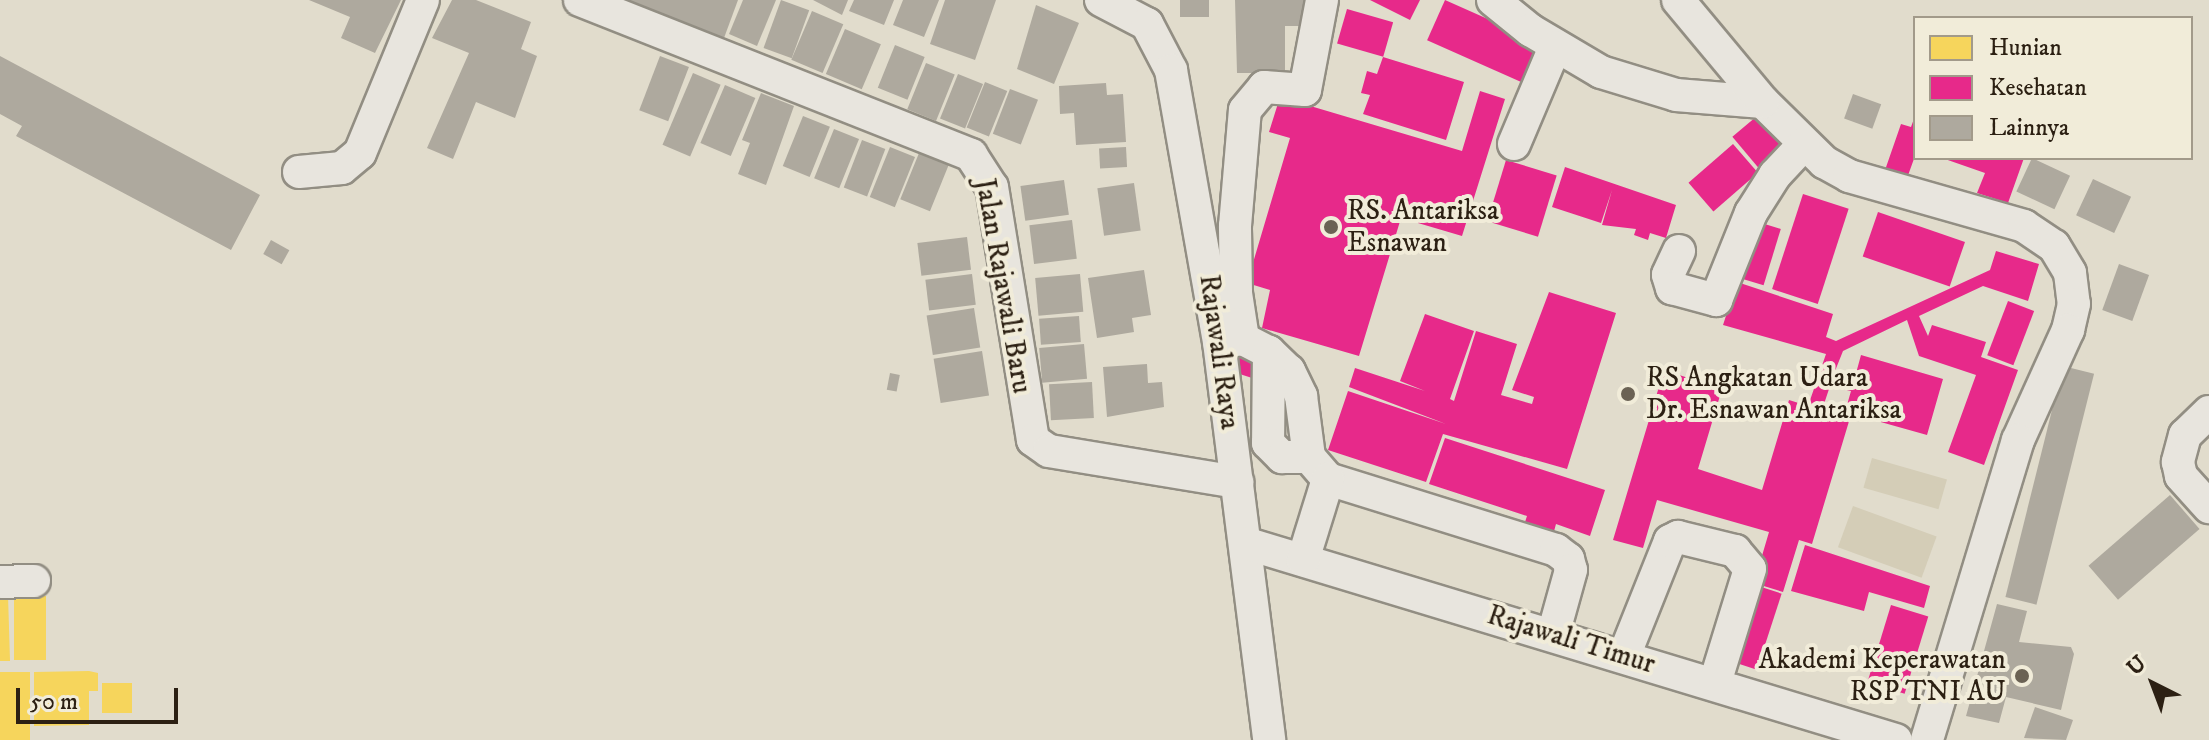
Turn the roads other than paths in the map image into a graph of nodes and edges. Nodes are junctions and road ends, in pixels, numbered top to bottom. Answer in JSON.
{"nodes":[{"id":1,"x":423,"y":0,"type":"edge"},
{"id":2,"x":580,"y":0,"type":"edge"},
{"id":3,"x":1101,"y":0,"type":"edge"},
{"id":4,"x":1159,"y":0,"type":"edge"},
{"id":5,"x":1322,"y":0,"type":"edge"},
{"id":6,"x":1493,"y":0,"type":"edge"},
{"id":7,"x":1678,"y":0,"type":"edge"},
{"id":8,"x":1156,"y":33,"type":"junction"},
{"id":9,"x":1555,"y":47,"type":"junction"},
{"id":10,"x":1763,"y":102,"type":"junction"},
{"id":11,"x":1514,"y":144,"type":"dead end"},
{"id":12,"x":1804,"y":144,"type":"junction"},
{"id":13,"x":299,"y":172,"type":"dead end"},
{"id":14,"x":1679,"y":251,"type":"dead end"},
{"id":15,"x":1244,"y":345,"type":"junction"},
{"id":16,"x":2209,"y":412,"type":"edge"},
{"id":17,"x":1318,"y":468,"type":"junction"},
{"id":18,"x":1237,"y":482,"type":"junction"},
{"id":19,"x":2209,"y":507,"type":"edge"},
{"id":20,"x":1245,"y":543,"type":"junction"},
{"id":21,"x":1303,"y":560,"type":"junction"},
{"id":22,"x":34,"y":581,"type":"dead end"},
{"id":23,"x":0,"y":582,"type":"edge"},
{"id":24,"x":1553,"y":635,"type":"junction"},
{"id":25,"x":1624,"y":656,"type":"junction"},
{"id":26,"x":1715,"y":683,"type":"junction"},
{"id":27,"x":1269,"y":740,"type":"edge"},
{"id":28,"x":1896,"y":740,"type":"edge"},
{"id":29,"x":1927,"y":740,"type":"edge"}],
"edges":[{"from":1,"to":13,"type":"street"},
{"from":2,"to":18,"type":"street","name":"Jalan Rajawali Baru"},
{"from":3,"to":8,"type":"street"},
{"from":4,"to":8,"type":"street"},
{"from":5,"to":15,"type":"street"},
{"from":6,"to":9,"type":"street"},
{"from":7,"to":10,"type":"street"},
{"from":8,"to":15,"type":"street","name":"Rajawali Raya"},
{"from":9,"to":10,"type":"street"},
{"from":9,"to":11,"type":"street"},
{"from":10,"to":12,"type":"street"},
{"from":12,"to":14,"type":"street"},
{"from":12,"to":29,"type":"street"},
{"from":15,"to":17,"type":"street"},
{"from":15,"to":18,"type":"street","name":"Rajawali Raya"},
{"from":16,"to":19,"type":"street"},
{"from":17,"to":21,"type":"street"},
{"from":17,"to":24,"type":"street"},
{"from":18,"to":20,"type":"street","name":"Rajawali Raya"},
{"from":20,"to":21,"type":"street","name":"Rajawali Timur"},
{"from":20,"to":27,"type":"street","name":"Rajawali Raya"},
{"from":21,"to":24,"type":"street","name":"Rajawali Timur"},
{"from":22,"to":23,"type":"street"},
{"from":24,"to":25,"type":"street","name":"Rajawali Timur"},
{"from":25,"to":26,"type":"street","name":"Rajawali Timur"},
{"from":25,"to":26,"type":"street"},
{"from":26,"to":28,"type":"street","name":"Rajawali Timur"}]}
